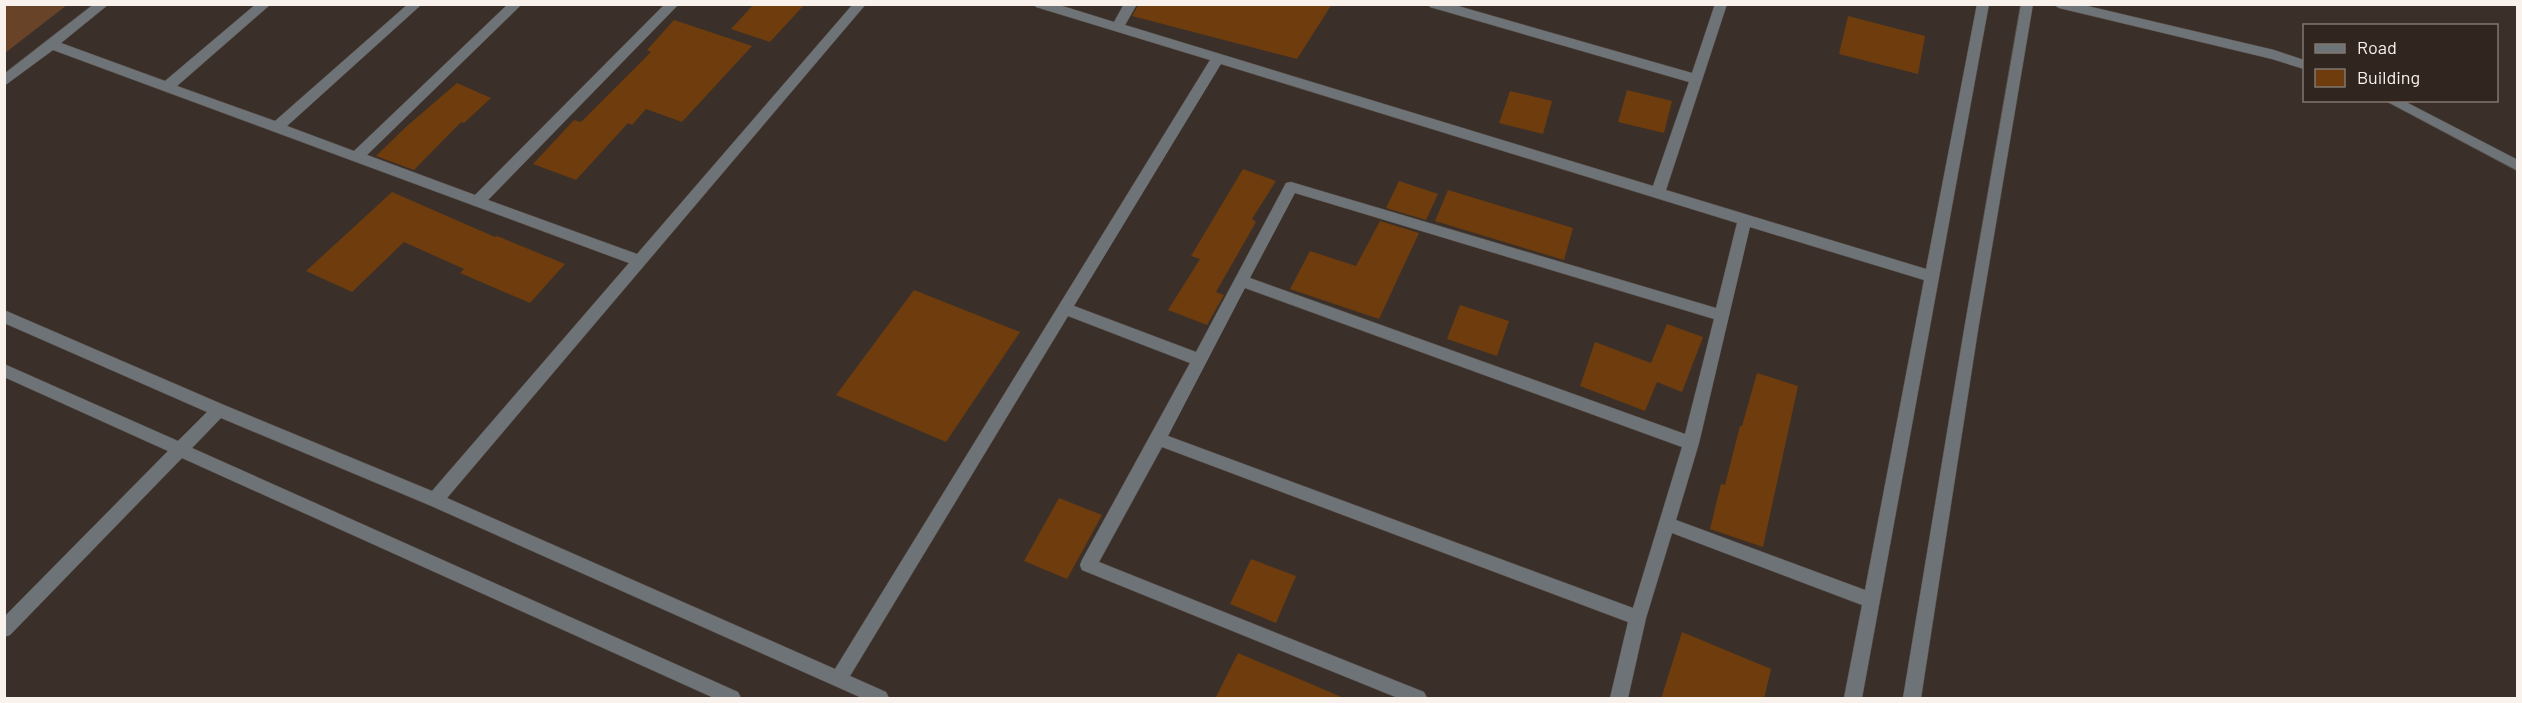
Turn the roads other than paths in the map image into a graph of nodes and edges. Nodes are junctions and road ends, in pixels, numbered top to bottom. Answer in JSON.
{"nodes":[{"id":1,"x":103,"y":4,"type":"edge"},
{"id":2,"x":265,"y":4,"type":"edge"},
{"id":3,"x":416,"y":4,"type":"edge"},
{"id":4,"x":516,"y":4,"type":"edge"},
{"id":5,"x":673,"y":4,"type":"edge"},
{"id":6,"x":861,"y":4,"type":"edge"},
{"id":7,"x":1040,"y":4,"type":"edge"},
{"id":8,"x":1131,"y":4,"type":"edge"},
{"id":9,"x":1434,"y":4,"type":"edge"},
{"id":10,"x":1720,"y":4,"type":"edge"},
{"id":11,"x":1983,"y":4,"type":"edge"},
{"id":12,"x":2027,"y":4,"type":"edge"},
{"id":13,"x":2059,"y":4,"type":"edge"},
{"id":14,"x":1117,"y":28,"type":"junction"},
{"id":15,"x":51,"y":44,"type":"junction"},
{"id":16,"x":1218,"y":59,"type":"junction"},
{"id":17,"x":2303,"y":64,"type":"edge"},
{"id":18,"x":1696,"y":80,"type":"junction"},
{"id":19,"x":4,"y":81,"type":"edge"},
{"id":20,"x":167,"y":87,"type":"junction"},
{"id":21,"x":2394,"y":102,"type":"edge"},
{"id":22,"x":277,"y":127,"type":"junction"},
{"id":23,"x":357,"y":156,"type":"junction"},
{"id":24,"x":2517,"y":166,"type":"edge"},
{"id":25,"x":1658,"y":193,"type":"junction"},
{"id":26,"x":479,"y":201,"type":"junction"},
{"id":27,"x":1745,"y":220,"type":"junction"},
{"id":28,"x":639,"y":261,"type":"junction"},
{"id":29,"x":1933,"y":277,"type":"junction"},
{"id":30,"x":1242,"y":281,"type":"junction"},
{"id":31,"x":1065,"y":309,"type":"junction"},
{"id":32,"x":4,"y":316,"type":"edge"},
{"id":33,"x":1723,"y":316,"type":"junction"},
{"id":34,"x":1199,"y":360,"type":"junction"},
{"id":35,"x":4,"y":369,"type":"edge"},
{"id":36,"x":219,"y":410,"type":"junction"},
{"id":37,"x":1158,"y":439,"type":"junction"},
{"id":38,"x":1691,"y":443,"type":"junction"},
{"id":39,"x":181,"y":449,"type":"junction"},
{"id":40,"x":435,"y":500,"type":"junction"},
{"id":41,"x":1666,"y":524,"type":"junction"},
{"id":42,"x":1873,"y":601,"type":"junction"},
{"id":43,"x":1638,"y":618,"type":"junction"},
{"id":44,"x":4,"y":629,"type":"edge"},
{"id":45,"x":838,"y":680,"type":"junction"},
{"id":46,"x":732,"y":699,"type":"edge"},
{"id":47,"x":880,"y":699,"type":"edge"},
{"id":48,"x":1418,"y":699,"type":"edge"},
{"id":49,"x":1619,"y":699,"type":"edge"},
{"id":50,"x":1853,"y":699,"type":"edge"},
{"id":51,"x":1912,"y":699,"type":"edge"}],
"edges":[{"from":1,"to":15,"type":"street"},
{"from":2,"to":20,"type":"street"},
{"from":3,"to":22,"type":"street"},
{"from":4,"to":23,"type":"street"},
{"from":5,"to":26,"type":"street"},
{"from":6,"to":28,"type":"street"},
{"from":7,"to":14,"type":"street"},
{"from":8,"to":14,"type":"street"},
{"from":9,"to":18,"type":"street"},
{"from":10,"to":18,"type":"street"},
{"from":11,"to":29,"type":"street"},
{"from":12,"to":51,"type":"street"},
{"from":13,"to":17,"type":"street"},
{"from":14,"to":16,"type":"street"},
{"from":15,"to":19,"type":"street"},
{"from":15,"to":20,"type":"street"},
{"from":16,"to":25,"type":"street"},
{"from":16,"to":31,"type":"street"},
{"from":18,"to":25,"type":"street"},
{"from":20,"to":22,"type":"street"},
{"from":21,"to":24,"type":"street"},
{"from":22,"to":23,"type":"street"},
{"from":23,"to":26,"type":"street"},
{"from":25,"to":27,"type":"street"},
{"from":26,"to":28,"type":"street"},
{"from":27,"to":29,"type":"street"},
{"from":27,"to":33,"type":"street"},
{"from":28,"to":40,"type":"street"},
{"from":29,"to":42,"type":"street"},
{"from":30,"to":33,"type":"street"},
{"from":30,"to":34,"type":"street"},
{"from":30,"to":38,"type":"street"},
{"from":31,"to":34,"type":"street"},
{"from":31,"to":45,"type":"street"},
{"from":32,"to":36,"type":"street"},
{"from":33,"to":38,"type":"street"},
{"from":34,"to":37,"type":"street"},
{"from":35,"to":39,"type":"street"},
{"from":36,"to":39,"type":"street"},
{"from":36,"to":40,"type":"street"},
{"from":37,"to":43,"type":"street"},
{"from":37,"to":48,"type":"street"},
{"from":38,"to":41,"type":"street"},
{"from":39,"to":44,"type":"street"},
{"from":39,"to":46,"type":"street"},
{"from":40,"to":45,"type":"street"},
{"from":41,"to":42,"type":"street"},
{"from":41,"to":43,"type":"street"},
{"from":42,"to":50,"type":"street"},
{"from":43,"to":49,"type":"street"},
{"from":45,"to":47,"type":"street"}]}
